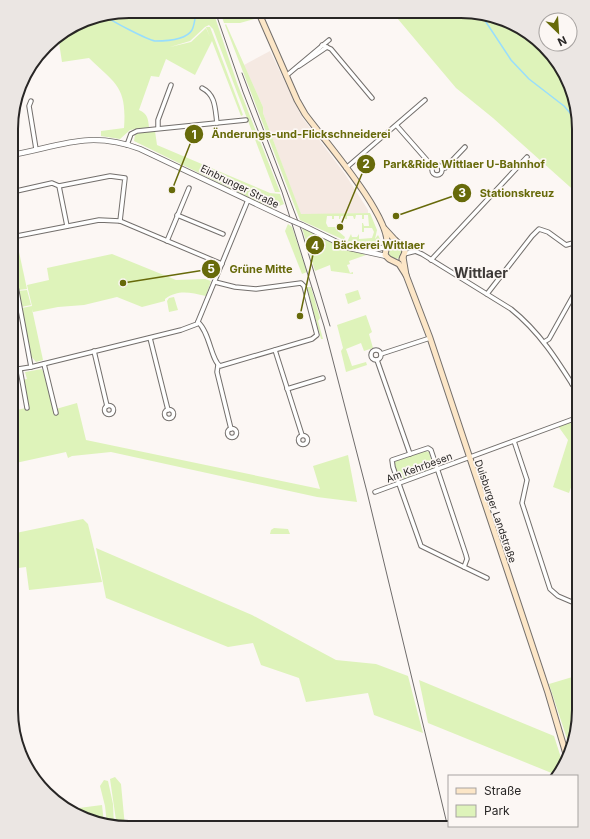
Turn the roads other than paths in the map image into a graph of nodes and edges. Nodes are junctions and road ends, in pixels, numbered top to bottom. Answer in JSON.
{"nodes":[{"id":1,"x":261,"y":18,"type":"edge"},
{"id":2,"x":329,"y":40,"type":"dead end"},
{"id":3,"x":322,"y":46,"type":"junction"},
{"id":4,"x":327,"y":47,"type":"junction"},
{"id":5,"x":299,"y":66,"type":"junction"},
{"id":6,"x":286,"y":76,"type":"junction"},
{"id":7,"x":171,"y":85,"type":"dead end"},
{"id":8,"x":202,"y":88,"type":"dead end"},
{"id":9,"x":372,"y":98,"type":"dead end"},
{"id":10,"x":425,"y":100,"type":"dead end"},
{"id":11,"x":31,"y":101,"type":"dead end"},
{"id":12,"x":246,"y":120,"type":"dead end"},
{"id":13,"x":217,"y":123,"type":"junction"},
{"id":14,"x":397,"y":126,"type":"junction"},
{"id":15,"x":158,"y":128,"type":"junction"},
{"id":16,"x":127,"y":145,"type":"junction"},
{"id":17,"x":465,"y":147,"type":"dead end"},
{"id":18,"x":36,"y":149,"type":"junction"},
{"id":19,"x":18,"y":154,"type":"edge"},
{"id":20,"x":527,"y":157,"type":"dead end"},
{"id":21,"x":433,"y":167,"type":"junction"},
{"id":22,"x":346,"y":168,"type":"junction"},
{"id":23,"x":442,"y":169,"type":"junction"},
{"id":24,"x":59,"y":186,"type":"junction"},
{"id":25,"x":189,"y":188,"type":"dead end"},
{"id":26,"x":18,"y":191,"type":"edge"},
{"id":27,"x":248,"y":200,"type":"junction"},
{"id":28,"x":177,"y":215,"type":"junction"},
{"id":29,"x":120,"y":222,"type":"junction"},
{"id":30,"x":67,"y":226,"type":"junction"},
{"id":31,"x":384,"y":230,"type":"junction"},
{"id":32,"x":223,"y":234,"type":"dead end"},
{"id":33,"x":18,"y":237,"type":"edge"},
{"id":34,"x":167,"y":241,"type":"junction"},
{"id":35,"x":396,"y":241,"type":"junction"},
{"id":36,"x":572,"y":243,"type":"edge"},
{"id":37,"x":345,"y":245,"type":"junction"},
{"id":38,"x":386,"y":246,"type":"junction"},
{"id":39,"x":403,"y":246,"type":"junction"},
{"id":40,"x":416,"y":251,"type":"junction"},
{"id":41,"x":386,"y":256,"type":"junction"},
{"id":42,"x":404,"y":256,"type":"junction"},
{"id":43,"x":431,"y":260,"type":"junction"},
{"id":44,"x":395,"y":261,"type":"junction"},
{"id":45,"x":222,"y":264,"type":"junction"},
{"id":46,"x":406,"y":275,"type":"junction"},
{"id":47,"x":215,"y":282,"type":"junction"},
{"id":48,"x":487,"y":294,"type":"junction"},
{"id":49,"x":572,"y":298,"type":"edge"},
{"id":50,"x":18,"y":300,"type":"edge"},
{"id":51,"x":198,"y":322,"type":"junction"},
{"id":52,"x":150,"y":338,"type":"junction"},
{"id":53,"x":430,"y":338,"type":"junction"},
{"id":54,"x":544,"y":342,"type":"junction"},
{"id":55,"x":275,"y":350,"type":"junction"},
{"id":56,"x":94,"y":352,"type":"junction"},
{"id":57,"x":381,"y":354,"type":"junction"},
{"id":58,"x":377,"y":360,"type":"junction"},
{"id":59,"x":44,"y":364,"type":"junction"},
{"id":60,"x":218,"y":365,"type":"junction"},
{"id":61,"x":31,"y":367,"type":"junction"},
{"id":62,"x":20,"y":369,"type":"joint"},
{"id":63,"x":323,"y":378,"type":"dead end"},
{"id":64,"x":572,"y":384,"type":"edge"},
{"id":65,"x":287,"y":389,"type":"junction"},
{"id":66,"x":108,"y":406,"type":"dead end"},
{"id":67,"x":26,"y":408,"type":"dead end"},
{"id":68,"x":168,"y":410,"type":"dead end"},
{"id":69,"x":56,"y":413,"type":"dead end"},
{"id":70,"x":572,"y":420,"type":"edge"},
{"id":71,"x":231,"y":429,"type":"dead end"},
{"id":72,"x":302,"y":436,"type":"dead end"},
{"id":73,"x":514,"y":441,"type":"junction"},
{"id":74,"x":410,"y":454,"type":"junction"},
{"id":75,"x":469,"y":458,"type":"junction"},
{"id":76,"x":438,"y":469,"type":"junction"},
{"id":77,"x":399,"y":482,"type":"junction"},
{"id":78,"x":375,"y":492,"type":"dead end"},
{"id":79,"x":464,"y":567,"type":"junction"},
{"id":80,"x":487,"y":578,"type":"dead end"},
{"id":81,"x":572,"y":602,"type":"edge"},
{"id":82,"x":565,"y":749,"type":"edge"}],
"edges":[{"from":1,"to":6,"type":"main road"},
{"from":2,"to":3,"type":"street"},
{"from":3,"to":4,"type":"street"},
{"from":3,"to":5,"type":"street"},
{"from":4,"to":5,"type":"street"},
{"from":4,"to":9,"type":"street"},
{"from":5,"to":6,"type":"street"},
{"from":6,"to":22,"type":"main road"},
{"from":7,"to":15,"type":"street"},
{"from":8,"to":13,"type":"street"},
{"from":10,"to":14,"type":"street"},
{"from":11,"to":18,"type":"street"},
{"from":12,"to":13,"type":"street"},
{"from":13,"to":15,"type":"street"},
{"from":14,"to":21,"type":"street"},
{"from":14,"to":22,"type":"street"},
{"from":15,"to":16,"type":"street"},
{"from":16,"to":18,"type":"street","name":"Einbrunger Straße"},
{"from":16,"to":27,"type":"street","name":"Einbrunger Straße"},
{"from":17,"to":23,"type":"street"},
{"from":18,"to":19,"type":"street","name":"Einbrunger Straße"},
{"from":20,"to":43,"type":"street"},
{"from":21,"to":23,"type":"street"},
{"from":21,"to":23,"type":"street"},
{"from":22,"to":31,"type":"main road"},
{"from":24,"to":26,"type":"street"},
{"from":24,"to":29,"type":"street"},
{"from":24,"to":30,"type":"street"},
{"from":25,"to":28,"type":"street"},
{"from":27,"to":37,"type":"street","name":"Einbrunger Straße","bridge":true},
{"from":27,"to":45,"type":"street"},
{"from":28,"to":32,"type":"street"},
{"from":28,"to":34,"type":"street"},
{"from":29,"to":30,"type":"street"},
{"from":29,"to":34,"type":"street"},
{"from":30,"to":33,"type":"street"},
{"from":31,"to":35,"type":"main road"},
{"from":31,"to":38,"type":"main road"},
{"from":34,"to":45,"type":"street"},
{"from":35,"to":38,"type":"main road"},
{"from":35,"to":39,"type":"main road"},
{"from":36,"to":48,"type":"street"},
{"from":37,"to":38,"type":"street","name":"Einbrunger Straße"},
{"from":37,"to":41,"type":"street","name":"Einbrunger Straße"},
{"from":38,"to":41,"type":"main road"},
{"from":39,"to":40,"type":"street"},
{"from":39,"to":42,"type":"main road","name":"Duisburger Landstraße"},
{"from":40,"to":42,"type":"street"},
{"from":40,"to":43,"type":"street"},
{"from":41,"to":44,"type":"main road","name":"Duisburger Landstraße"},
{"from":42,"to":44,"type":"main road"},
{"from":42,"to":46,"type":"main road","name":"Duisburger Landstraße"},
{"from":43,"to":48,"type":"street"},
{"from":44,"to":46,"type":"main road","name":"Duisburger Landstraße"},
{"from":45,"to":47,"type":"street"},
{"from":46,"to":53,"type":"main road","name":"Duisburger Landstraße"},
{"from":47,"to":51,"type":"street"},
{"from":47,"to":55,"type":"street"},
{"from":48,"to":54,"type":"street"},
{"from":49,"to":54,"type":"street"},
{"from":50,"to":61,"type":"street"},
{"from":51,"to":52,"type":"street"},
{"from":51,"to":60,"type":"street"},
{"from":52,"to":56,"type":"street"},
{"from":52,"to":68,"type":"street"},
{"from":53,"to":57,"type":"street"},
{"from":53,"to":75,"type":"main road","name":"Duisburger Landstraße"},
{"from":54,"to":64,"type":"street"},
{"from":55,"to":60,"type":"street"},
{"from":55,"to":65,"type":"street"},
{"from":56,"to":59,"type":"street"},
{"from":56,"to":66,"type":"street"},
{"from":57,"to":58,"type":"street"},
{"from":57,"to":58,"type":"street"},
{"from":58,"to":74,"type":"street"},
{"from":59,"to":61,"type":"street"},
{"from":59,"to":69,"type":"street"},
{"from":60,"to":71,"type":"street"},
{"from":61,"to":62,"type":"street"},
{"from":62,"to":67,"type":"street"},
{"from":63,"to":65,"type":"street"},
{"from":65,"to":72,"type":"street"},
{"from":70,"to":73,"type":"street","name":"Am Kehrbesen"},
{"from":73,"to":75,"type":"street","name":"Am Kehrbesen"},
{"from":73,"to":81,"type":"street"},
{"from":74,"to":76,"type":"street"},
{"from":74,"to":77,"type":"street"},
{"from":75,"to":76,"type":"street","name":"Am Kehrbesen"},
{"from":75,"to":82,"type":"main road","name":"Duisburger Landstraße"},
{"from":76,"to":77,"type":"street","name":"Am Kehrbesen"},
{"from":76,"to":79,"type":"street"},
{"from":77,"to":78,"type":"street","name":"Am Kehrbesen"},
{"from":77,"to":79,"type":"street"},
{"from":79,"to":80,"type":"street"}]}
